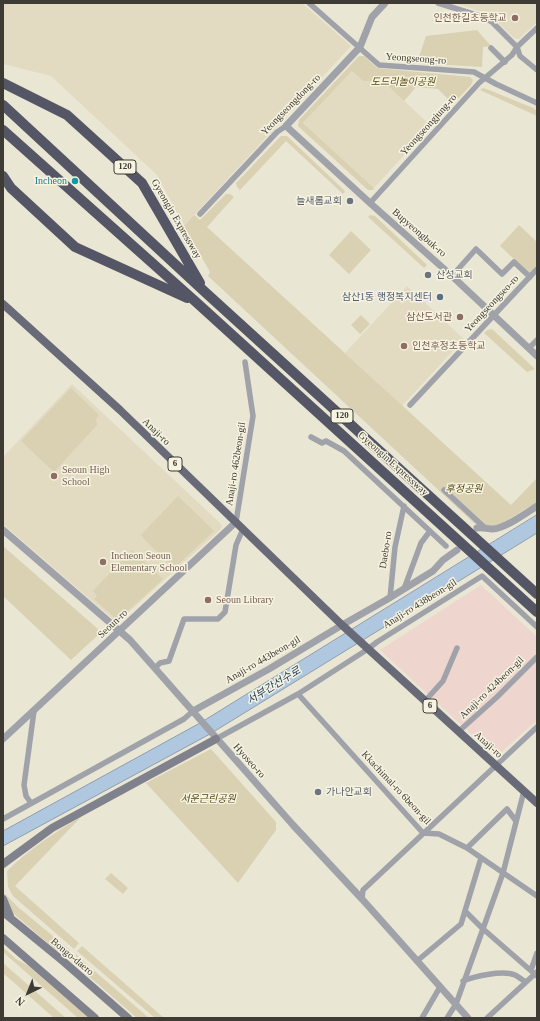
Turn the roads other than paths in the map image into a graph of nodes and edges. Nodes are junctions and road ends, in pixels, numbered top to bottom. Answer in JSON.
{"nodes":[{"id":1,"x":309,"y":3,"type":"edge"},
{"id":2,"x":385,"y":3,"type":"edge"},
{"id":3,"x":438,"y":3,"type":"edge"},
{"id":4,"x":537,"y":28,"type":"edge"},
{"id":5,"x":360,"y":47,"type":"junction"},
{"id":6,"x":517,"y":47,"type":"junction"},
{"id":7,"x":491,"y":48,"type":"dead end"},
{"id":8,"x":505,"y":62,"type":"junction"},
{"id":9,"x":537,"y":70,"type":"edge"},
{"id":10,"x":486,"y":78,"type":"junction"},
{"id":11,"x":3,"y":83,"type":"edge"},
{"id":12,"x":537,"y":103,"type":"edge"},
{"id":13,"x":3,"y":105,"type":"edge"},
{"id":14,"x":286,"y":126,"type":"junction"},
{"id":15,"x":3,"y":130,"type":"edge"},
{"id":16,"x":3,"y":176,"type":"edge"},
{"id":17,"x":370,"y":203,"type":"junction"},
{"id":18,"x":200,"y":214,"type":"dead end"},
{"id":19,"x":537,"y":269,"type":"edge"},
{"id":20,"x":452,"y":276,"type":"junction"},
{"id":21,"x":530,"y":277,"type":"junction"},
{"id":22,"x":205,"y":292,"type":"junction"},
{"id":23,"x":196,"y":302,"type":"junction"},
{"id":24,"x":3,"y":304,"type":"edge"},
{"id":25,"x":494,"y":315,"type":"junction"},
{"id":26,"x":537,"y":340,"type":"edge"},
{"id":27,"x":529,"y":348,"type":"junction"},
{"id":28,"x":537,"y":356,"type":"edge"},
{"id":29,"x":245,"y":362,"type":"dead end"},
{"id":30,"x":410,"y":404,"type":"dead end"},
{"id":31,"x":311,"y":437,"type":"dead end"},
{"id":32,"x":444,"y":490,"type":"dead end"},
{"id":33,"x":404,"y":506,"type":"junction"},
{"id":34,"x":537,"y":506,"type":"edge"},
{"id":35,"x":236,"y":522,"type":"junction"},
{"id":36,"x":481,"y":528,"type":"joint"},
{"id":37,"x":243,"y":529,"type":"junction"},
{"id":38,"x":3,"y":530,"type":"edge"},
{"id":39,"x":430,"y":530,"type":"junction"},
{"id":40,"x":446,"y":546,"type":"dead end"},
{"id":41,"x":456,"y":550,"type":"dead end"},
{"id":42,"x":404,"y":589,"type":"junction"},
{"id":43,"x":537,"y":594,"type":"edge"},
{"id":44,"x":390,"y":598,"type":"junction"},
{"id":45,"x":537,"y":612,"type":"edge"},
{"id":46,"x":343,"y":626,"type":"junction"},
{"id":47,"x":537,"y":627,"type":"edge"},
{"id":48,"x":120,"y":631,"type":"junction"},
{"id":49,"x":367,"y":648,"type":"junction"},
{"id":50,"x":457,"y":648,"type":"dead end"},
{"id":51,"x":537,"y":657,"type":"edge"},
{"id":52,"x":155,"y":668,"type":"junction"},
{"id":53,"x":298,"y":694,"type":"junction"},
{"id":54,"x":425,"y":701,"type":"junction"},
{"id":55,"x":34,"y":711,"type":"junction"},
{"id":56,"x":196,"y":714,"type":"junction"},
{"id":57,"x":537,"y":728,"type":"edge"},
{"id":58,"x":458,"y":732,"type":"junction"},
{"id":59,"x":214,"y":737,"type":"junction"},
{"id":60,"x":3,"y":739,"type":"edge"},
{"id":61,"x":496,"y":765,"type":"junction"},
{"id":62,"x":524,"y":791,"type":"junction"},
{"id":63,"x":31,"y":803,"type":"junction"},
{"id":64,"x":537,"y":803,"type":"edge"},
{"id":65,"x":3,"y":818,"type":"edge"},
{"id":66,"x":516,"y":820,"type":"junction"},
{"id":67,"x":423,"y":834,"type":"junction"},
{"id":68,"x":467,"y":848,"type":"junction"},
{"id":69,"x":481,"y":858,"type":"junction"},
{"id":70,"x":5,"y":862,"type":"edge"},
{"id":71,"x":3,"y":871,"type":"edge"},
{"id":72,"x":503,"y":873,"type":"junction"},
{"id":73,"x":537,"y":896,"type":"edge"},
{"id":74,"x":3,"y":899,"type":"edge"},
{"id":75,"x":362,"y":899,"type":"junction"},
{"id":76,"x":466,"y":911,"type":"junction"},
{"id":77,"x":3,"y":912,"type":"edge"},
{"id":78,"x":11,"y":919,"type":"junction"},
{"id":79,"x":482,"y":928,"type":"junction"},
{"id":80,"x":3,"y":938,"type":"edge"},
{"id":81,"x":537,"y":953,"type":"edge"},
{"id":82,"x":417,"y":961,"type":"junction"},
{"id":83,"x":535,"y":973,"type":"edge"},
{"id":84,"x":463,"y":981,"type":"junction"},
{"id":85,"x":526,"y":982,"type":"junction"},
{"id":86,"x":440,"y":987,"type":"junction"},
{"id":87,"x":456,"y":1004,"type":"junction"},
{"id":88,"x":95,"y":1018,"type":"edge"},
{"id":89,"x":128,"y":1018,"type":"edge"},
{"id":90,"x":422,"y":1018,"type":"edge"},
{"id":91,"x":447,"y":1018,"type":"edge"},
{"id":92,"x":468,"y":1018,"type":"edge"},
{"id":93,"x":487,"y":1018,"type":"edge"}],
"edges":[{"from":1,"to":5,"type":"street","name":"Yeongseong-ro"},
{"from":2,"to":5,"type":"street","name":"Yeongseongdong-ro"},
{"from":3,"to":6,"type":"street"},
{"from":4,"to":6,"type":"street","name":"Yeongseongjung-ro"},
{"from":5,"to":10,"type":"street","name":"Yeongseong-ro"},
{"from":5,"to":14,"type":"street","name":"Yeongseongdong-ro"},
{"from":6,"to":8,"type":"street","name":"Yeongseongjung-ro"},
{"from":6,"to":9,"type":"street"},
{"from":7,"to":8,"type":"street"},
{"from":8,"to":10,"type":"street","name":"Yeongseongjung-ro"},
{"from":10,"to":12,"type":"street","name":"Yeongseong-ro"},
{"from":10,"to":17,"type":"street","name":"Yeongseongjung-ro"},
{"from":11,"to":22,"type":"highway","name":"Gyeongin Expressway","number":"120"},
{"from":13,"to":22,"type":"highway","name":"Gyeongin Expressway","number":"120"},
{"from":14,"to":17,"type":"street","name":"Bupyeongbuk-ro"},
{"from":14,"to":18,"type":"street","name":"Yeongseongdong-ro"},
{"from":15,"to":23,"type":"highway","name":"Gyeongin Expressway","number":"120"},
{"from":16,"to":23,"type":"highway","name":"Gyeongin Expressway","number":"120"},
{"from":17,"to":20,"type":"street","name":"Bupyeongbuk-ro"},
{"from":19,"to":21,"type":"street","name":"Yeongseongseo-ro"},
{"from":20,"to":21,"type":"street"},
{"from":20,"to":25,"type":"street","name":"Bupyeongbuk-ro"},
{"from":21,"to":25,"type":"street","name":"Yeongseongseo-ro"},
{"from":22,"to":43,"type":"highway","name":"Gyeongin Expressway","number":"120"},
{"from":23,"to":45,"type":"highway","name":"Gyeongin Expressway","number":"120"},
{"from":24,"to":35,"type":"main road","name":"Anaji-ro","number":"6"},
{"from":25,"to":27,"type":"street","name":"Bupyeongbuk-ro"},
{"from":25,"to":30,"type":"street","name":"Yeongseongseo-ro"},
{"from":26,"to":27,"type":"street"},
{"from":27,"to":28,"type":"street","name":"Bupyeongbuk-ro"},
{"from":29,"to":35,"type":"street","name":"Anaji-ro 462beon-gil"},
{"from":31,"to":33,"type":"street"},
{"from":32,"to":36,"type":"street"},
{"from":33,"to":39,"type":"street"},
{"from":33,"to":44,"type":"street","name":"Daebo-ro"},
{"from":34,"to":36,"type":"street"},
{"from":35,"to":37,"type":"main road","name":"Anaji-ro","number":"6"},
{"from":35,"to":48,"type":"street","name":"Seoun-ro"},
{"from":37,"to":46,"type":"main road","name":"Anaji-ro","number":"6"},
{"from":37,"to":52,"type":"street"},
{"from":38,"to":48,"type":"street","name":"Hyoseo-ro"},
{"from":39,"to":40,"type":"street"},
{"from":39,"to":42,"type":"street"},
{"from":41,"to":42,"type":"street"},
{"from":42,"to":44,"type":"street"},
{"from":44,"to":46,"type":"street"},
{"from":46,"to":49,"type":"main road","number":"6"},
{"from":46,"to":56,"type":"street","name":"Anaji-ro 443beon-gil"},
{"from":47,"to":49,"type":"street","name":"Anaji-ro 438beon-gil"},
{"from":48,"to":52,"type":"street","name":"Hyoseo-ro"},
{"from":48,"to":55,"type":"street","name":"Seoun-ro"},
{"from":49,"to":53,"type":"street","name":"Anaji-ro 438beon-gil"},
{"from":49,"to":54,"type":"main road","name":"Anaji-ro","number":"6"},
{"from":50,"to":54,"type":"street"},
{"from":51,"to":58,"type":"street","name":"Anaji-ro 424beon-gil"},
{"from":52,"to":56,"type":"street","name":"Hyoseo-ro"},
{"from":53,"to":59,"type":"street","name":"Anaji-ro 438beon-gil"},
{"from":53,"to":67,"type":"street","name":"Kkachimal-ro 6beon-gil"},
{"from":54,"to":58,"type":"main road","name":"Anaji-ro","number":"6"},
{"from":55,"to":60,"type":"street","name":"Seoun-ro"},
{"from":55,"to":63,"type":"street"},
{"from":56,"to":59,"type":"street","name":"Hyoseo-ro"},
{"from":56,"to":63,"type":"street"},
{"from":57,"to":61,"type":"street"},
{"from":58,"to":61,"type":"main road","name":"Anaji-ro","number":"6"},
{"from":59,"to":70,"type":"main road"},
{"from":59,"to":75,"type":"street","name":"Hyoseo-ro"},
{"from":61,"to":62,"type":"main road","name":"Anaji-ro","number":"6"},
{"from":61,"to":67,"type":"street"},
{"from":62,"to":64,"type":"main road","name":"Anaji-ro","number":"6"},
{"from":62,"to":66,"type":"street"},
{"from":63,"to":65,"type":"street"},
{"from":66,"to":68,"type":"street"},
{"from":66,"to":72,"type":"street"},
{"from":67,"to":68,"type":"street","name":"Kkachimal-ro 6beon-gil"},
{"from":67,"to":75,"type":"street"},
{"from":68,"to":69,"type":"street","name":"Kkachimal-ro 6beon-gil"},
{"from":69,"to":72,"type":"street","name":"Kkachimal-ro 6beon-gil"},
{"from":69,"to":76,"type":"street"},
{"from":70,"to":71,"type":"main road"},
{"from":72,"to":73,"type":"street","name":"Kkachimal-ro 6beon-gil"},
{"from":72,"to":79,"type":"street"},
{"from":74,"to":78,"type":"main road"},
{"from":75,"to":82,"type":"street","name":"Hyoseo-ro"},
{"from":76,"to":79,"type":"street"},
{"from":76,"to":82,"type":"street"},
{"from":77,"to":78,"type":"main road","name":"Bongo-daero"},
{"from":78,"to":89,"type":"main road","name":"Bongo-daero"},
{"from":79,"to":83,"type":"street"},
{"from":79,"to":84,"type":"street"},
{"from":80,"to":88,"type":"main road"},
{"from":81,"to":83,"type":"street"},
{"from":82,"to":86,"type":"street","name":"Hyoseo-ro"},
{"from":83,"to":85,"type":"street"},
{"from":84,"to":85,"type":"street"},
{"from":84,"to":87,"type":"street"},
{"from":85,"to":93,"type":"street"},
{"from":86,"to":87,"type":"street","name":"Hyoseo-ro"},
{"from":86,"to":90,"type":"street"},
{"from":87,"to":91,"type":"street"},
{"from":87,"to":92,"type":"street","name":"Hyoseo-ro"}]}
